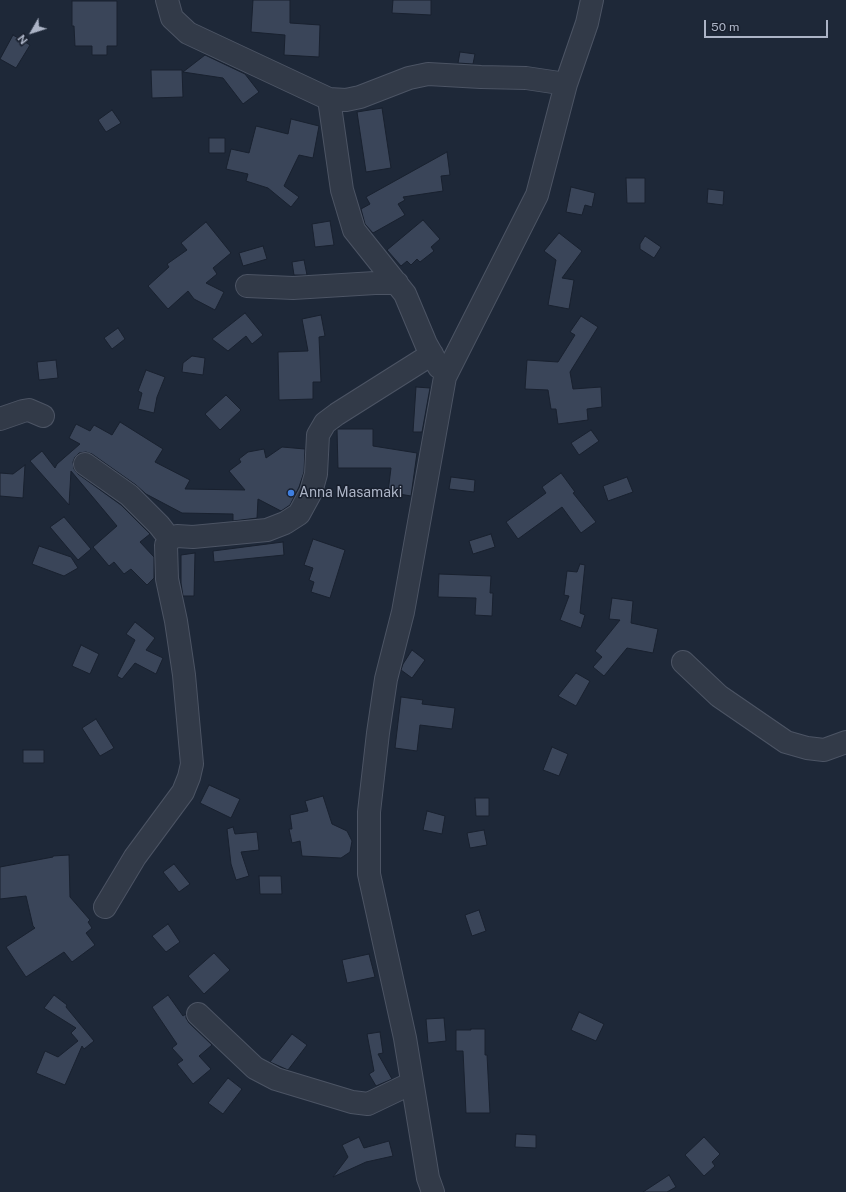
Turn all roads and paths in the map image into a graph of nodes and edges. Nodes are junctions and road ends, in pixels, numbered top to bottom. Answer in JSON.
{"nodes":[{"id":1,"x":167,"y":0,"type":"edge"},
{"id":2,"x":592,"y":0,"type":"edge"},
{"id":3,"x":566,"y":84,"type":"junction"},
{"id":4,"x":329,"y":99,"type":"junction"},
{"id":5,"x":398,"y":283,"type":"junction"},
{"id":6,"x":247,"y":286,"type":"dead end"},
{"id":7,"x":432,"y":354,"type":"junction"},
{"id":8,"x":445,"y":377,"type":"junction"},
{"id":9,"x":43,"y":416,"type":"dead end"},
{"id":10,"x":0,"y":419,"type":"edge"},
{"id":11,"x":85,"y":464,"type":"dead end"},
{"id":12,"x":170,"y":539,"type":"junction"},
{"id":13,"x":683,"y":662,"type":"dead end"},
{"id":14,"x":846,"y":742,"type":"edge"},
{"id":15,"x":105,"y":907,"type":"dead end"},
{"id":16,"x":198,"y":1014,"type":"dead end"},
{"id":17,"x":412,"y":1083,"type":"junction"},
{"id":18,"x":432,"y":1192,"type":"edge"}],
"edges":[{"from":1,"to":4,"type":"street"},
{"from":2,"to":3,"type":"street"},
{"from":3,"to":4,"type":"street"},
{"from":3,"to":8,"type":"street"},
{"from":4,"to":5,"type":"street"},
{"from":5,"to":6,"type":"street"},
{"from":5,"to":7,"type":"street"},
{"from":7,"to":8,"type":"street"},
{"from":7,"to":12,"type":"street"},
{"from":8,"to":17,"type":"street"},
{"from":9,"to":10,"type":"street"},
{"from":11,"to":12,"type":"street"},
{"from":12,"to":15,"type":"street"},
{"from":13,"to":14,"type":"street"},
{"from":16,"to":17,"type":"street"},
{"from":17,"to":18,"type":"street"}]}
